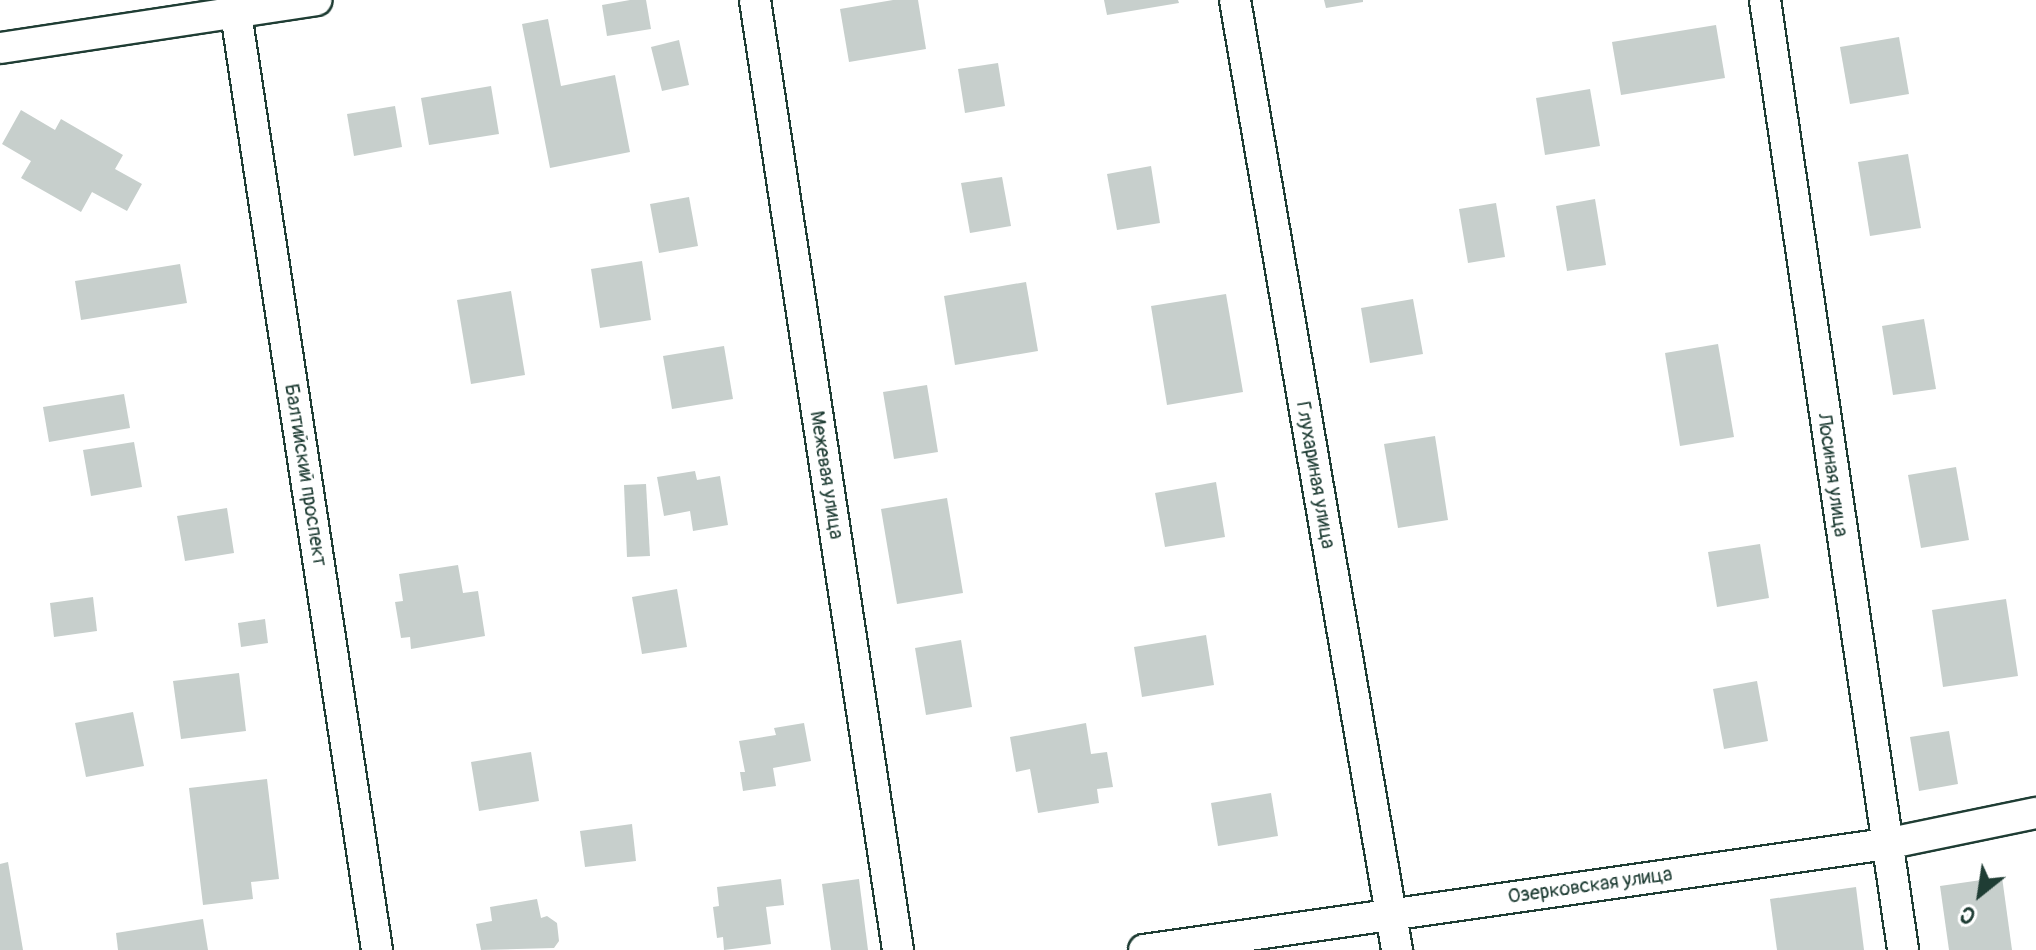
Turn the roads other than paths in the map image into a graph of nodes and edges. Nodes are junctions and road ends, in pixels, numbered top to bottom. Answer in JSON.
{"nodes":[{"id":1,"x":316,"y":0,"type":"edge"},
{"id":2,"x":755,"y":0,"type":"edge"},
{"id":3,"x":1235,"y":0,"type":"edge"},
{"id":4,"x":1765,"y":0,"type":"edge"},
{"id":5,"x":235,"y":7,"type":"edge"},
{"id":6,"x":0,"y":48,"type":"edge"},
{"id":7,"x":2036,"y":813,"type":"edge"},
{"id":8,"x":1886,"y":844,"type":"junction"},
{"id":9,"x":1391,"y":913,"type":"junction"},
{"id":10,"x":377,"y":950,"type":"edge"},
{"id":11,"x":898,"y":950,"type":"edge"},
{"id":12,"x":1144,"y":950,"type":"edge"},
{"id":13,"x":1397,"y":950,"type":"edge"},
{"id":14,"x":1903,"y":950,"type":"edge"}],
"edges":[{"from":1,"to":5,"type":"street"},
{"from":2,"to":11,"type":"street","name":"Межевая улица"},
{"from":3,"to":9,"type":"street","name":"Глухариная улица"},
{"from":4,"to":8,"type":"street","name":"Лосиная улица"},
{"from":5,"to":6,"type":"street"},
{"from":5,"to":10,"type":"street","name":"Балтийский проспект"},
{"from":7,"to":8,"type":"street","name":"Озерковская улица"},
{"from":8,"to":9,"type":"street","name":"Озерковская улица"},
{"from":8,"to":14,"type":"street","name":"Лосиная улица"},
{"from":9,"to":12,"type":"street","name":"Озерковская улица"},
{"from":9,"to":13,"type":"street","name":"Глухариная улица"}]}
